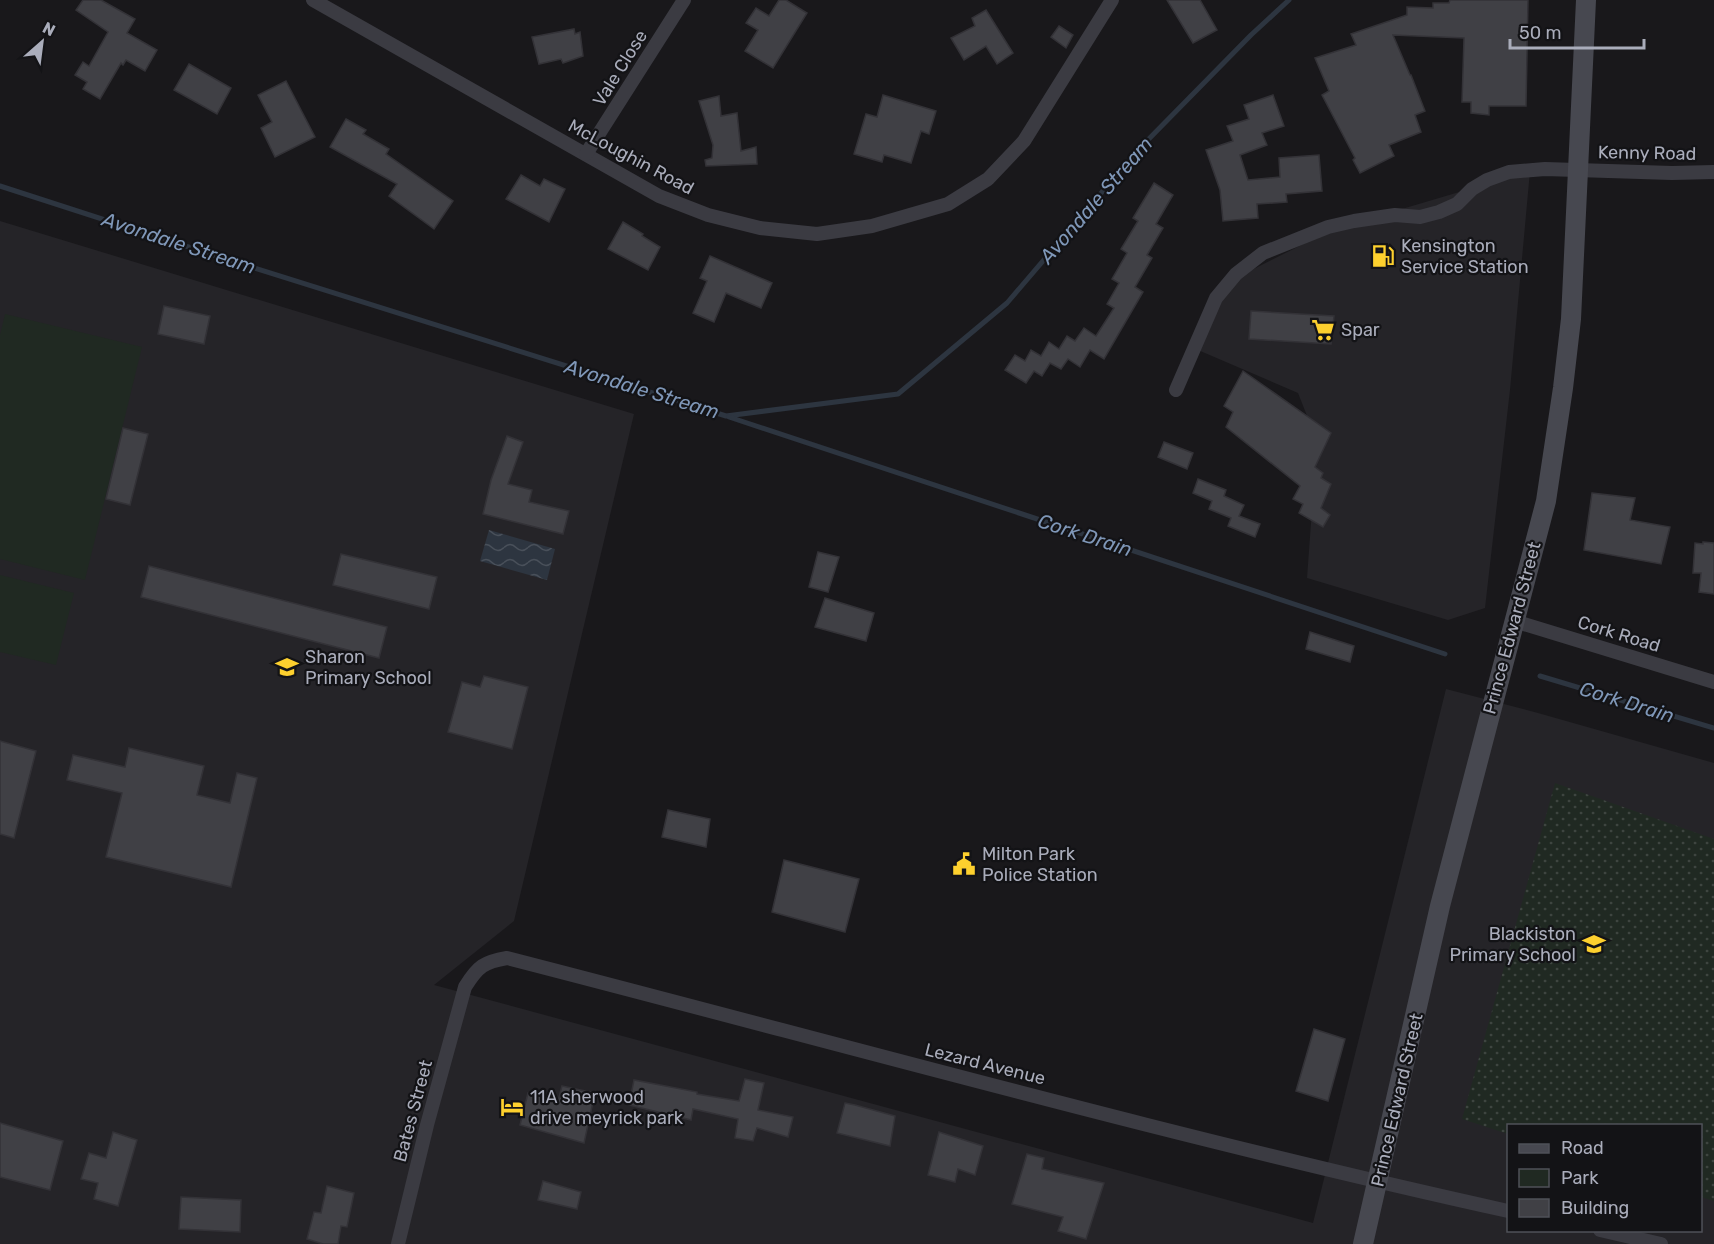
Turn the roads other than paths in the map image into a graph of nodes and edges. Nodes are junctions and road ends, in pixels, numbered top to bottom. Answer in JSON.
{"nodes":[{"id":1,"x":313,"y":0,"type":"edge"},
{"id":2,"x":684,"y":0,"type":"edge"},
{"id":3,"x":1112,"y":0,"type":"edge"},
{"id":4,"x":1586,"y":0,"type":"edge"},
{"id":5,"x":586,"y":154,"type":"junction"},
{"id":6,"x":1579,"y":170,"type":"junction"},
{"id":7,"x":1714,"y":172,"type":"edge"},
{"id":8,"x":1176,"y":390,"type":"dead end"},
{"id":9,"x":1514,"y":621,"type":"junction"},
{"id":10,"x":1714,"y":682,"type":"edge"},
{"id":11,"x":465,"y":987,"type":"joint"},
{"id":12,"x":1379,"y":1182,"type":"junction"},
{"id":13,"x":1507,"y":1211,"type":"edge"},
{"id":14,"x":1609,"y":1232,"type":"edge"},
{"id":15,"x":398,"y":1244,"type":"edge"},
{"id":16,"x":1364,"y":1244,"type":"edge"},
{"id":17,"x":1661,"y":1244,"type":"edge"}],
"edges":[{"from":1,"to":5,"type":"street","name":"McLoughin Road"},
{"from":2,"to":5,"type":"street","name":"Vale Close"},
{"from":3,"to":5,"type":"street","name":"McLoughin Road"},
{"from":4,"to":6,"type":"main road","name":"Prince Edward Street"},
{"from":6,"to":7,"type":"street","name":"Kenny Road"},
{"from":6,"to":8,"type":"street","name":"Kenny Road"},
{"from":6,"to":9,"type":"main road","name":"Prince Edward Street"},
{"from":9,"to":10,"type":"street","name":"Cork Road"},
{"from":9,"to":12,"type":"main road","name":"Prince Edward Street"},
{"from":11,"to":12,"type":"street","name":"Lezard Avenue"},
{"from":11,"to":15,"type":"street","name":"Bates Street"},
{"from":12,"to":13,"type":"street","name":"Lezard Avenue"},
{"from":12,"to":16,"type":"main road","name":"Prince Edward Street"},
{"from":14,"to":17,"type":"street"}]}
